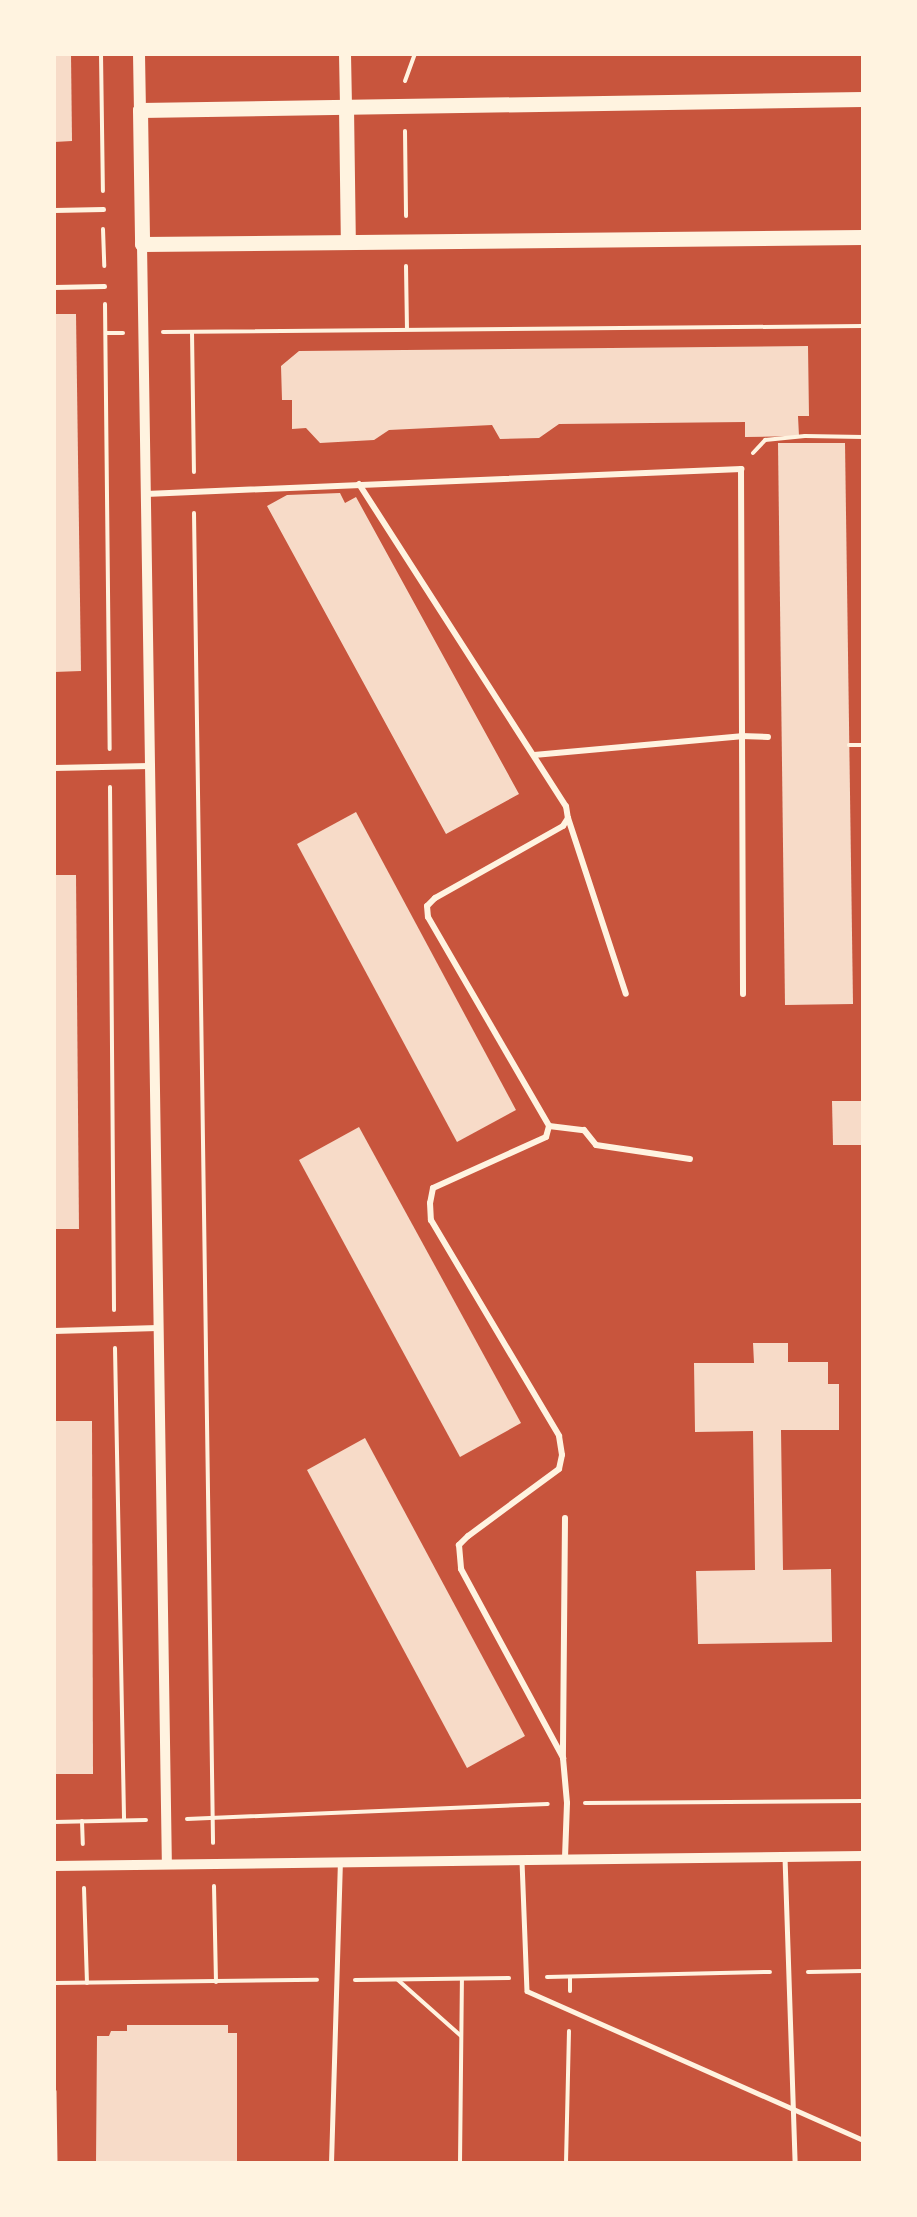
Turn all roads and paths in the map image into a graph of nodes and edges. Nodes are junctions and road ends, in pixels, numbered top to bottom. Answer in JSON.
{"nodes":[{"id":1,"x":101,"y":54,"type":"edge"},
{"id":2,"x":139,"y":54,"type":"edge"},
{"id":3,"x":345,"y":54,"type":"edge"},
{"id":4,"x":415,"y":54,"type":"edge"},
{"id":5,"x":863,"y":99,"type":"edge"},
{"id":6,"x":405,"y":106,"type":"junction"},
{"id":7,"x":346,"y":107,"type":"junction"},
{"id":8,"x":140,"y":110,"type":"junction"},
{"id":9,"x":103,"y":209,"type":"junction"},
{"id":10,"x":54,"y":210,"type":"edge"},
{"id":11,"x":863,"y":237,"type":"edge"},
{"id":12,"x":406,"y":241,"type":"junction"},
{"id":13,"x":348,"y":242,"type":"junction"},
{"id":14,"x":142,"y":244,"type":"junction"},
{"id":15,"x":54,"y":286,"type":"edge"},
{"id":16,"x":104,"y":286,"type":"junction"},
{"id":17,"x":863,"y":326,"type":"edge"},
{"id":18,"x":407,"y":329,"type":"junction"},
{"id":19,"x":192,"y":332,"type":"junction"},
{"id":20,"x":106,"y":333,"type":"junction"},
{"id":21,"x":143,"y":333,"type":"junction"},
{"id":22,"x":863,"y":437,"type":"edge"},
{"id":23,"x":741,"y":469,"type":"junction"},
{"id":24,"x":359,"y":484,"type":"junction"},
{"id":25,"x":194,"y":490,"type":"junction"},
{"id":26,"x":146,"y":494,"type":"junction"},
{"id":27,"x":741,"y":736,"type":"junction"},
{"id":28,"x":768,"y":737,"type":"dead end"},
{"id":29,"x":849,"y":745,"type":"dead end"},
{"id":30,"x":863,"y":745,"type":"edge"},
{"id":31,"x":534,"y":755,"type":"junction"},
{"id":32,"x":110,"y":766,"type":"junction"},
{"id":33,"x":150,"y":766,"type":"junction"},
{"id":34,"x":54,"y":768,"type":"edge"},
{"id":35,"x":568,"y":818,"type":"junction"},
{"id":36,"x":626,"y":994,"type":"dead end"},
{"id":37,"x":743,"y":994,"type":"dead end"},
{"id":38,"x":549,"y":1126,"type":"junction"},
{"id":39,"x":690,"y":1159,"type":"dead end"},
{"id":40,"x":158,"y":1328,"type":"junction"},
{"id":41,"x":115,"y":1330,"type":"junction"},
{"id":42,"x":54,"y":1331,"type":"edge"},
{"id":43,"x":565,"y":1518,"type":"dead end"},
{"id":44,"x":563,"y":1758,"type":"junction"},
{"id":45,"x":863,"y":1801,"type":"edge"},
{"id":46,"x":567,"y":1803,"type":"junction"},
{"id":47,"x":213,"y":1819,"type":"junction"},
{"id":48,"x":124,"y":1820,"type":"junction"},
{"id":49,"x":166,"y":1820,"type":"junction"},
{"id":50,"x":54,"y":1821,"type":"edge"},
{"id":51,"x":82,"y":1821,"type":"junction"},
{"id":52,"x":863,"y":1856,"type":"edge"},
{"id":53,"x":785,"y":1857,"type":"junction"},
{"id":54,"x":566,"y":1858,"type":"junction"},
{"id":55,"x":522,"y":1860,"type":"junction"},
{"id":56,"x":340,"y":1862,"type":"junction"},
{"id":57,"x":166,"y":1864,"type":"junction"},
{"id":58,"x":213,"y":1864,"type":"junction"},
{"id":59,"x":54,"y":1866,"type":"edge"},
{"id":60,"x":84,"y":1866,"type":"junction"},
{"id":61,"x":863,"y":1971,"type":"edge"},
{"id":62,"x":789,"y":1972,"type":"junction"},
{"id":63,"x":526,"y":1977,"type":"junction"},
{"id":64,"x":570,"y":1977,"type":"junction"},
{"id":65,"x":462,"y":1978,"type":"junction"},
{"id":66,"x":398,"y":1979,"type":"junction"},
{"id":67,"x":337,"y":1980,"type":"junction"},
{"id":68,"x":216,"y":1982,"type":"junction"},
{"id":69,"x":54,"y":1983,"type":"edge"},
{"id":70,"x":87,"y":1983,"type":"junction"},
{"id":71,"x":569,"y":2010,"type":"junction"},
{"id":72,"x":461,"y":2036,"type":"junction"},
{"id":73,"x":54,"y":2091,"type":"edge"},
{"id":74,"x":793,"y":2107,"type":"junction"},
{"id":75,"x":863,"y":2140,"type":"edge"},
{"id":76,"x":55,"y":2163,"type":"edge"},
{"id":77,"x":331,"y":2163,"type":"edge"},
{"id":78,"x":460,"y":2163,"type":"edge"},
{"id":79,"x":566,"y":2163,"type":"edge"},
{"id":80,"x":795,"y":2163,"type":"edge"}],
"edges":[{"from":1,"to":9,"type":"path"},
{"from":2,"to":8,"type":"main road"},
{"from":3,"to":7,"type":"main road"},
{"from":4,"to":6,"type":"path"},
{"from":5,"to":6,"type":"main road"},
{"from":6,"to":7,"type":"main road"},
{"from":6,"to":12,"type":"path"},
{"from":7,"to":8,"type":"main road"},
{"from":7,"to":13,"type":"main road"},
{"from":8,"to":14,"type":"main road"},
{"from":9,"to":10,"type":"street"},
{"from":9,"to":16,"type":"path"},
{"from":11,"to":12,"type":"main road"},
{"from":12,"to":13,"type":"main road"},
{"from":12,"to":18,"type":"path"},
{"from":13,"to":14,"type":"main road"},
{"from":14,"to":21,"type":"street"},
{"from":15,"to":16,"type":"street"},
{"from":16,"to":20,"type":"path"},
{"from":17,"to":18,"type":"path"},
{"from":18,"to":19,"type":"path"},
{"from":19,"to":21,"type":"path"},
{"from":19,"to":25,"type":"path"},
{"from":20,"to":21,"type":"path"},
{"from":20,"to":32,"type":"path"},
{"from":21,"to":26,"type":"street"},
{"from":22,"to":23,"type":"path"},
{"from":23,"to":24,"type":"street"},
{"from":23,"to":27,"type":"street"},
{"from":24,"to":25,"type":"street"},
{"from":24,"to":31,"type":"street"},
{"from":25,"to":26,"type":"street"},
{"from":25,"to":47,"type":"path"},
{"from":26,"to":33,"type":"street"},
{"from":27,"to":28,"type":"street"},
{"from":27,"to":31,"type":"street"},
{"from":27,"to":37,"type":"street"},
{"from":29,"to":30,"type":"path"},
{"from":31,"to":35,"type":"street"},
{"from":32,"to":33,"type":"street"},
{"from":32,"to":34,"type":"street"},
{"from":32,"to":41,"type":"path"},
{"from":33,"to":40,"type":"street"},
{"from":35,"to":36,"type":"street"},
{"from":35,"to":38,"type":"street"},
{"from":38,"to":39,"type":"street"},
{"from":38,"to":44,"type":"street"},
{"from":40,"to":41,"type":"street"},
{"from":40,"to":49,"type":"street"},
{"from":41,"to":42,"type":"street"},
{"from":41,"to":48,"type":"path"},
{"from":43,"to":44,"type":"street"},
{"from":44,"to":46,"type":"street"},
{"from":45,"to":46,"type":"path"},
{"from":46,"to":47,"type":"path"},
{"from":46,"to":54,"type":"street"},
{"from":47,"to":49,"type":"path"},
{"from":47,"to":58,"type":"path"},
{"from":48,"to":49,"type":"path"},
{"from":48,"to":51,"type":"path"},
{"from":49,"to":57,"type":"street"},
{"from":50,"to":51,"type":"path"},
{"from":51,"to":60,"type":"path"},
{"from":52,"to":53,"type":"street"},
{"from":53,"to":54,"type":"street"},
{"from":53,"to":62,"type":"lane"},
{"from":54,"to":55,"type":"street"},
{"from":55,"to":56,"type":"street"},
{"from":55,"to":63,"type":"lane"},
{"from":56,"to":58,"type":"street"},
{"from":56,"to":67,"type":"lane"},
{"from":57,"to":58,"type":"street"},
{"from":57,"to":60,"type":"street"},
{"from":58,"to":68,"type":"path"},
{"from":59,"to":60,"type":"street"},
{"from":60,"to":70,"type":"path"},
{"from":61,"to":62,"type":"path"},
{"from":62,"to":64,"type":"path"},
{"from":62,"to":74,"type":"lane"},
{"from":63,"to":64,"type":"path"},
{"from":63,"to":65,"type":"path"},
{"from":63,"to":71,"type":"lane"},
{"from":64,"to":71,"type":"path"},
{"from":65,"to":66,"type":"path"},
{"from":65,"to":72,"type":"path"},
{"from":66,"to":67,"type":"path"},
{"from":66,"to":72,"type":"path"},
{"from":67,"to":68,"type":"path"},
{"from":67,"to":77,"type":"lane"},
{"from":68,"to":70,"type":"path"},
{"from":69,"to":70,"type":"path"},
{"from":71,"to":74,"type":"lane"},
{"from":71,"to":79,"type":"path"},
{"from":72,"to":78,"type":"path"},
{"from":73,"to":76,"type":"lane"},
{"from":74,"to":75,"type":"lane"},
{"from":74,"to":80,"type":"lane"}]}
